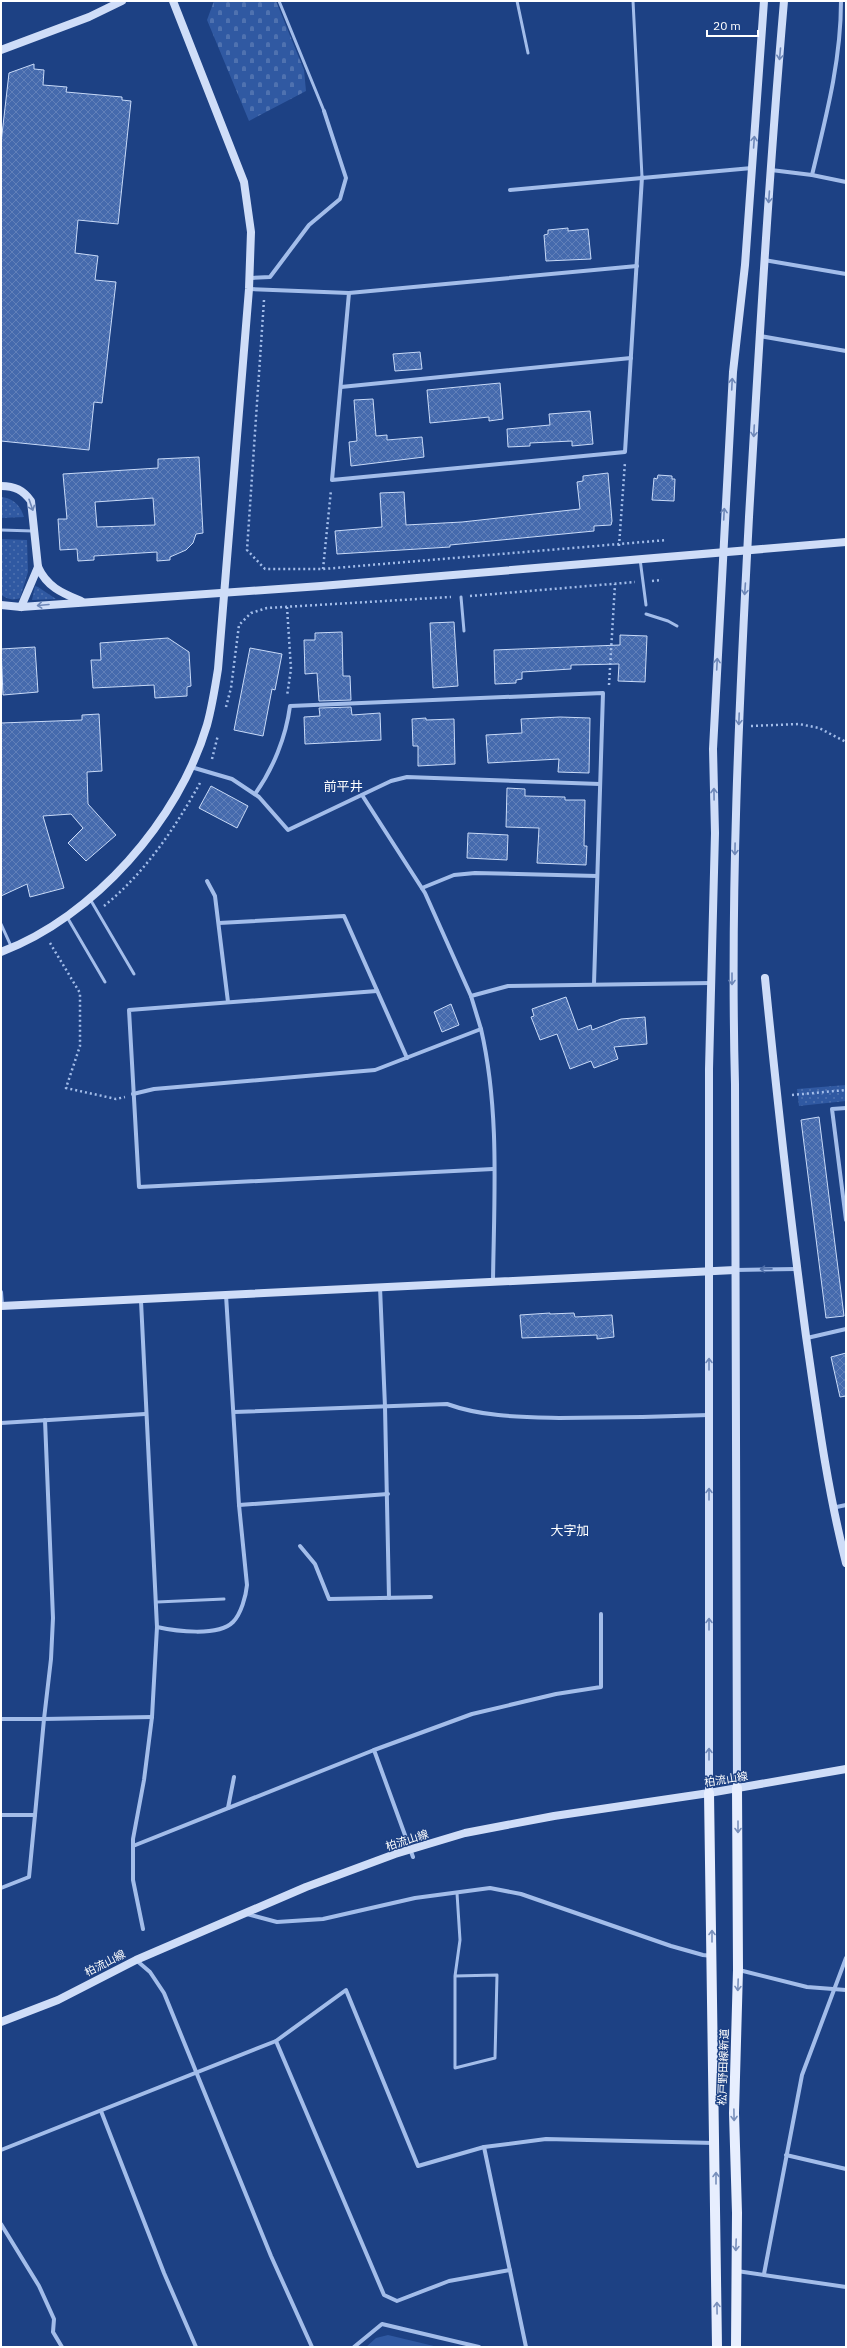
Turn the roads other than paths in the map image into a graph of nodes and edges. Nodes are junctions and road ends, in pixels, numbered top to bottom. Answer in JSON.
{"nodes":[{"id":1,"x":122,"y":1,"type":"edge"},
{"id":2,"x":173,"y":1,"type":"edge"},
{"id":3,"x":279,"y":1,"type":"edge"},
{"id":4,"x":518,"y":1,"type":"edge"},
{"id":5,"x":633,"y":1,"type":"edge"},
{"id":6,"x":764,"y":1,"type":"edge"},
{"id":7,"x":784,"y":1,"type":"edge"},
{"id":8,"x":841,"y":1,"type":"edge"},
{"id":9,"x":1,"y":50,"type":"edge"},
{"id":10,"x":528,"y":53,"type":"dead end"},
{"id":11,"x":324,"y":111,"type":"joint"},
{"id":12,"x":752,"y":168,"type":"junction"},
{"id":13,"x":771,"y":170,"type":"junction"},
{"id":14,"x":812,"y":175,"type":"junction"},
{"id":15,"x":642,"y":177,"type":"junction"},
{"id":16,"x":846,"y":182,"type":"edge"},
{"id":17,"x":510,"y":190,"type":"dead end"},
{"id":18,"x":764,"y":260,"type":"junction"},
{"id":19,"x":637,"y":266,"type":"junction"},
{"id":20,"x":846,"y":274,"type":"edge"},
{"id":21,"x":250,"y":278,"type":"junction"},
{"id":22,"x":250,"y":289,"type":"junction"},
{"id":23,"x":349,"y":293,"type":"junction"},
{"id":24,"x":759,"y":336,"type":"junction"},
{"id":25,"x":846,"y":351,"type":"edge"},
{"id":26,"x":630,"y":358,"type":"junction"},
{"id":27,"x":341,"y":387,"type":"junction"},
{"id":28,"x":1,"y":486,"type":"edge"},
{"id":29,"x":1,"y":530,"type":"edge"},
{"id":30,"x":35,"y":531,"type":"junction"},
{"id":31,"x":846,"y":542,"type":"edge"},
{"id":32,"x":747,"y":550,"type":"junction"},
{"id":33,"x":722,"y":553,"type":"junction"},
{"id":34,"x":640,"y":559,"type":"junction"},
{"id":35,"x":38,"y":567,"type":"junction"},
{"id":36,"x":224,"y":592,"type":"junction"},
{"id":37,"x":461,"y":597,"type":"road end"},
{"id":38,"x":82,"y":602,"type":"junction"},
{"id":39,"x":1,"y":605,"type":"edge"},
{"id":40,"x":646,"y":605,"type":"dead end"},
{"id":41,"x":21,"y":607,"type":"junction"},
{"id":42,"x":646,"y":614,"type":"dead end"},
{"id":43,"x":677,"y":626,"type":"dead end"},
{"id":44,"x":464,"y":631,"type":"dead end"},
{"id":45,"x":191,"y":767,"type":"junction"},
{"id":46,"x":600,"y":784,"type":"junction"},
{"id":47,"x":256,"y":794,"type":"junction"},
{"id":48,"x":362,"y":795,"type":"junction"},
{"id":49,"x":597,"y":876,"type":"junction"},
{"id":50,"x":207,"y":881,"type":"dead end"},
{"id":51,"x":422,"y":888,"type":"junction"},
{"id":52,"x":90,"y":899,"type":"junction"},
{"id":53,"x":67,"y":917,"type":"junction"},
{"id":54,"x":219,"y":923,"type":"junction"},
{"id":55,"x":1,"y":924,"type":"edge"},
{"id":56,"x":11,"y":948,"type":"junction"},
{"id":57,"x":1,"y":952,"type":"edge"},
{"id":58,"x":134,"y":974,"type":"dead end"},
{"id":59,"x":765,"y":978,"type":"dead end"},
{"id":60,"x":105,"y":982,"type":"dead end"},
{"id":61,"x":712,"y":982,"type":"junction"},
{"id":62,"x":594,"y":984,"type":"junction"},
{"id":63,"x":377,"y":991,"type":"junction"},
{"id":64,"x":471,"y":996,"type":"junction"},
{"id":65,"x":228,"y":1002,"type":"junction"},
{"id":66,"x":482,"y":1029,"type":"junction"},
{"id":67,"x":407,"y":1058,"type":"junction"},
{"id":68,"x":133,"y":1094,"type":"junction"},
{"id":69,"x":846,"y":1108,"type":"edge"},
{"id":70,"x":493,"y":1169,"type":"junction"},
{"id":71,"x":846,"y":1220,"type":"edge"},
{"id":72,"x":796,"y":1269,"type":"junction"},
{"id":73,"x":709,"y":1270,"type":"junction"},
{"id":74,"x":735,"y":1270,"type":"junction"},
{"id":75,"x":493,"y":1281,"type":"junction"},
{"id":76,"x":380,"y":1287,"type":"junction"},
{"id":77,"x":1,"y":1292,"type":"edge"},
{"id":78,"x":226,"y":1295,"type":"junction"},
{"id":79,"x":141,"y":1301,"type":"junction"},
{"id":80,"x":2,"y":1306,"type":"edge"},
{"id":81,"x":846,"y":1330,"type":"edge"},
{"id":82,"x":806,"y":1338,"type":"junction"},
{"id":83,"x":385,"y":1407,"type":"junction"},
{"id":84,"x":234,"y":1412,"type":"junction"},
{"id":85,"x":145,"y":1414,"type":"junction"},
{"id":86,"x":709,"y":1415,"type":"junction"},
{"id":87,"x":44,"y":1420,"type":"junction"},
{"id":88,"x":1,"y":1423,"type":"edge"},
{"id":89,"x":388,"y":1494,"type":"junction"},
{"id":90,"x":238,"y":1505,"type":"junction"},
{"id":91,"x":846,"y":1506,"type":"edge"},
{"id":92,"x":832,"y":1508,"type":"junction"},
{"id":93,"x":300,"y":1546,"type":"dead end"},
{"id":94,"x":846,"y":1563,"type":"edge"},
{"id":95,"x":431,"y":1597,"type":"dead end"},
{"id":96,"x":389,"y":1598,"type":"junction"},
{"id":97,"x":224,"y":1599,"type":"dead end"},
{"id":98,"x":157,"y":1602,"type":"junction"},
{"id":99,"x":601,"y":1614,"type":"dead end"},
{"id":100,"x":157,"y":1627,"type":"junction"},
{"id":101,"x":152,"y":1717,"type":"junction"},
{"id":102,"x":1,"y":1719,"type":"edge"},
{"id":103,"x":44,"y":1719,"type":"junction"},
{"id":104,"x":374,"y":1750,"type":"junction"},
{"id":105,"x":846,"y":1769,"type":"edge"},
{"id":106,"x":234,"y":1777,"type":"dead end"},
{"id":107,"x":737,"y":1788,"type":"junction"},
{"id":108,"x":710,"y":1793,"type":"junction"},
{"id":109,"x":228,"y":1808,"type":"junction"},
{"id":110,"x":1,"y":1815,"type":"edge"},
{"id":111,"x":35,"y":1815,"type":"junction"},
{"id":112,"x":133,"y":1846,"type":"junction"},
{"id":113,"x":412,"y":1853,"type":"junction"},
{"id":114,"x":1,"y":1888,"type":"edge"},
{"id":115,"x":457,"y":1893,"type":"junction"},
{"id":116,"x":246,"y":1914,"type":"junction"},
{"id":117,"x":143,"y":1929,"type":"dead end"},
{"id":118,"x":712,"y":1956,"type":"junction"},
{"id":119,"x":846,"y":1958,"type":"edge"},
{"id":120,"x":136,"y":1960,"type":"junction"},
{"id":121,"x":738,"y":1970,"type":"junction"},
{"id":122,"x":455,"y":1976,"type":"junction"},
{"id":123,"x":835,"y":1989,"type":"junction"},
{"id":124,"x":846,"y":1990,"type":"edge"},
{"id":125,"x":1,"y":2022,"type":"edge"},
{"id":126,"x":276,"y":2041,"type":"junction"},
{"id":127,"x":197,"y":2074,"type":"junction"},
{"id":128,"x":101,"y":2111,"type":"junction"},
{"id":129,"x":716,"y":2142,"type":"junction"},
{"id":130,"x":484,"y":2147,"type":"junction"},
{"id":131,"x":1,"y":2150,"type":"edge"},
{"id":132,"x":786,"y":2155,"type":"junction"},
{"id":133,"x":846,"y":2169,"type":"edge"},
{"id":134,"x":1,"y":2226,"type":"edge"},
{"id":135,"x":510,"y":2270,"type":"junction"},
{"id":136,"x":735,"y":2271,"type":"junction"},
{"id":137,"x":764,"y":2274,"type":"junction"},
{"id":138,"x":846,"y":2287,"type":"edge"},
{"id":139,"x":62,"y":2347,"type":"edge"},
{"id":140,"x":196,"y":2347,"type":"edge"},
{"id":141,"x":312,"y":2347,"type":"edge"},
{"id":142,"x":354,"y":2347,"type":"edge"},
{"id":143,"x":479,"y":2347,"type":"edge"},
{"id":144,"x":526,"y":2347,"type":"edge"},
{"id":145,"x":717,"y":2347,"type":"edge"},
{"id":146,"x":736,"y":2347,"type":"edge"}],
"edges":[{"from":1,"to":9,"type":"street"},
{"from":2,"to":21,"type":"street"},
{"from":3,"to":11,"type":"lane"},
{"from":4,"to":10,"type":"lane"},
{"from":5,"to":15,"type":"lane"},
{"from":12,"to":6,"type":"street","one_way":true},
{"from":7,"to":13,"type":"street","one_way":true},
{"from":8,"to":14,"type":"street"},
{"from":11,"to":21,"type":"street"},
{"from":12,"to":15,"type":"street"},
{"from":33,"to":12,"type":"street","one_way":true},
{"from":13,"to":14,"type":"street"},
{"from":13,"to":18,"type":"street","one_way":true},
{"from":14,"to":16,"type":"street"},
{"from":15,"to":17,"type":"street"},
{"from":15,"to":19,"type":"street"},
{"from":18,"to":20,"type":"street"},
{"from":18,"to":24,"type":"street"},
{"from":19,"to":23,"type":"street"},
{"from":19,"to":26,"type":"street"},
{"from":21,"to":22,"type":"street"},
{"from":22,"to":23,"type":"street"},
{"from":22,"to":36,"type":"street"},
{"from":23,"to":27,"type":"street"},
{"from":24,"to":25,"type":"street"},
{"from":24,"to":32,"type":"street","one_way":true},
{"from":26,"to":27,"type":"street"},
{"from":26,"to":27,"type":"street"},
{"from":28,"to":30,"type":"street","one_way":true},
{"from":29,"to":30,"type":"lane"},
{"from":30,"to":35,"type":"street"},
{"from":31,"to":32,"type":"street"},
{"from":32,"to":33,"type":"street"},
{"from":32,"to":74,"type":"street","one_way":true},
{"from":33,"to":34,"type":"street"},
{"from":61,"to":33,"type":"street","one_way":true},
{"from":34,"to":36,"type":"street"},
{"from":34,"to":40,"type":"lane"},
{"from":35,"to":38,"type":"street"},
{"from":35,"to":41,"type":"street"},
{"from":36,"to":38,"type":"street"},
{"from":36,"to":45,"type":"street"},
{"from":37,"to":44,"type":"lane"},
{"from":38,"to":41,"type":"street","one_way":true},
{"from":39,"to":41,"type":"street"},
{"from":42,"to":43,"type":"lane"},
{"from":45,"to":47,"type":"street"},
{"from":45,"to":52,"type":"street"},
{"from":46,"to":47,"type":"street"},
{"from":46,"to":48,"type":"street"},
{"from":46,"to":49,"type":"street"},
{"from":47,"to":48,"type":"street"},
{"from":48,"to":51,"type":"street"},
{"from":49,"to":51,"type":"street"},
{"from":49,"to":62,"type":"street"},
{"from":50,"to":54,"type":"street"},
{"from":51,"to":64,"type":"street"},
{"from":52,"to":53,"type":"street"},
{"from":52,"to":58,"type":"lane"},
{"from":53,"to":56,"type":"street"},
{"from":53,"to":60,"type":"lane"},
{"from":54,"to":63,"type":"street"},
{"from":54,"to":65,"type":"street"},
{"from":55,"to":56,"type":"lane"},
{"from":56,"to":57,"type":"street"},
{"from":59,"to":72,"type":"street"},
{"from":61,"to":62,"type":"street"},
{"from":61,"to":73,"type":"street"},
{"from":62,"to":64,"type":"street"},
{"from":63,"to":65,"type":"street"},
{"from":63,"to":67,"type":"street"},
{"from":64,"to":66,"type":"street"},
{"from":65,"to":68,"type":"street"},
{"from":66,"to":67,"type":"street"},
{"from":66,"to":70,"type":"street"},
{"from":67,"to":68,"type":"street"},
{"from":68,"to":70,"type":"street"},
{"from":69,"to":71,"type":"street"},
{"from":70,"to":75,"type":"street"},
{"from":72,"to":74,"type":"street","one_way":true},
{"from":72,"to":82,"type":"street"},
{"from":73,"to":74,"type":"street"},
{"from":73,"to":75,"type":"street"},
{"from":86,"to":73,"type":"street","one_way":true},
{"from":74,"to":107,"type":"street"},
{"from":75,"to":76,"type":"street"},
{"from":76,"to":78,"type":"street"},
{"from":76,"to":83,"type":"street"},
{"from":77,"to":80,"type":"street"},
{"from":78,"to":79,"type":"street"},
{"from":78,"to":84,"type":"street"},
{"from":79,"to":80,"type":"street"},
{"from":79,"to":85,"type":"street"},
{"from":81,"to":82,"type":"street"},
{"from":82,"to":92,"type":"street"},
{"from":83,"to":84,"type":"street"},
{"from":83,"to":86,"type":"street"},
{"from":83,"to":89,"type":"street"},
{"from":84,"to":90,"type":"street"},
{"from":85,"to":87,"type":"street"},
{"from":85,"to":98,"type":"street"},
{"from":108,"to":86,"type":"street","one_way":true},
{"from":87,"to":88,"type":"street"},
{"from":87,"to":103,"type":"street"},
{"from":89,"to":90,"type":"street"},
{"from":89,"to":96,"type":"street"},
{"from":90,"to":100,"type":"street"},
{"from":91,"to":92,"type":"street"},
{"from":92,"to":94,"type":"street"},
{"from":93,"to":96,"type":"street"},
{"from":95,"to":96,"type":"street"},
{"from":97,"to":98,"type":"lane"},
{"from":98,"to":100,"type":"street"},
{"from":99,"to":104,"type":"street"},
{"from":100,"to":101,"type":"street"},
{"from":101,"to":103,"type":"street"},
{"from":101,"to":112,"type":"street"},
{"from":102,"to":103,"type":"street"},
{"from":103,"to":111,"type":"street"},
{"from":104,"to":109,"type":"street"},
{"from":104,"to":113,"type":"street"},
{"from":105,"to":107,"type":"street","name":"柏流山線"},
{"from":106,"to":109,"type":"street"},
{"from":107,"to":108,"type":"street","name":"柏流山線"},
{"from":107,"to":121,"type":"main road","name":"松戸野田線新道","one_way":true},
{"from":108,"to":113,"type":"street","name":"柏流山線"},
{"from":118,"to":108,"type":"main road","name":"松戸野田線新道","one_way":true},
{"from":109,"to":112,"type":"street"},
{"from":110,"to":111,"type":"street"},
{"from":111,"to":114,"type":"street"},
{"from":112,"to":117,"type":"street"},
{"from":113,"to":116,"type":"street","name":"柏流山線"},
{"from":115,"to":116,"type":"street"},
{"from":115,"to":118,"type":"street"},
{"from":115,"to":122,"type":"lane"},
{"from":116,"to":120,"type":"street","name":"柏流山線"},
{"from":118,"to":129,"type":"main road","name":"松戸野田線新道"},
{"from":119,"to":123,"type":"street"},
{"from":120,"to":125,"type":"street","name":"柏流山線"},
{"from":120,"to":127,"type":"street"},
{"from":121,"to":123,"type":"street"},
{"from":121,"to":136,"type":"main road","name":"松戸野田線新道","one_way":true},
{"from":122,"to":122,"type":"lane"},
{"from":123,"to":124,"type":"street"},
{"from":123,"to":132,"type":"street"},
{"from":126,"to":127,"type":"street"},
{"from":126,"to":130,"type":"street"},
{"from":126,"to":135,"type":"street"},
{"from":127,"to":128,"type":"street"},
{"from":127,"to":141,"type":"street"},
{"from":128,"to":131,"type":"street"},
{"from":128,"to":140,"type":"street"},
{"from":129,"to":130,"type":"street"},
{"from":145,"to":129,"type":"main road","name":"松戸野田線新道","one_way":true},
{"from":130,"to":135,"type":"street"},
{"from":132,"to":133,"type":"street"},
{"from":132,"to":137,"type":"street"},
{"from":134,"to":139,"type":"street"},
{"from":135,"to":144,"type":"street"},
{"from":136,"to":137,"type":"street"},
{"from":136,"to":146,"type":"main road","name":"松戸野田線新道"},
{"from":137,"to":138,"type":"street"},
{"from":142,"to":143,"type":"street"}]}
